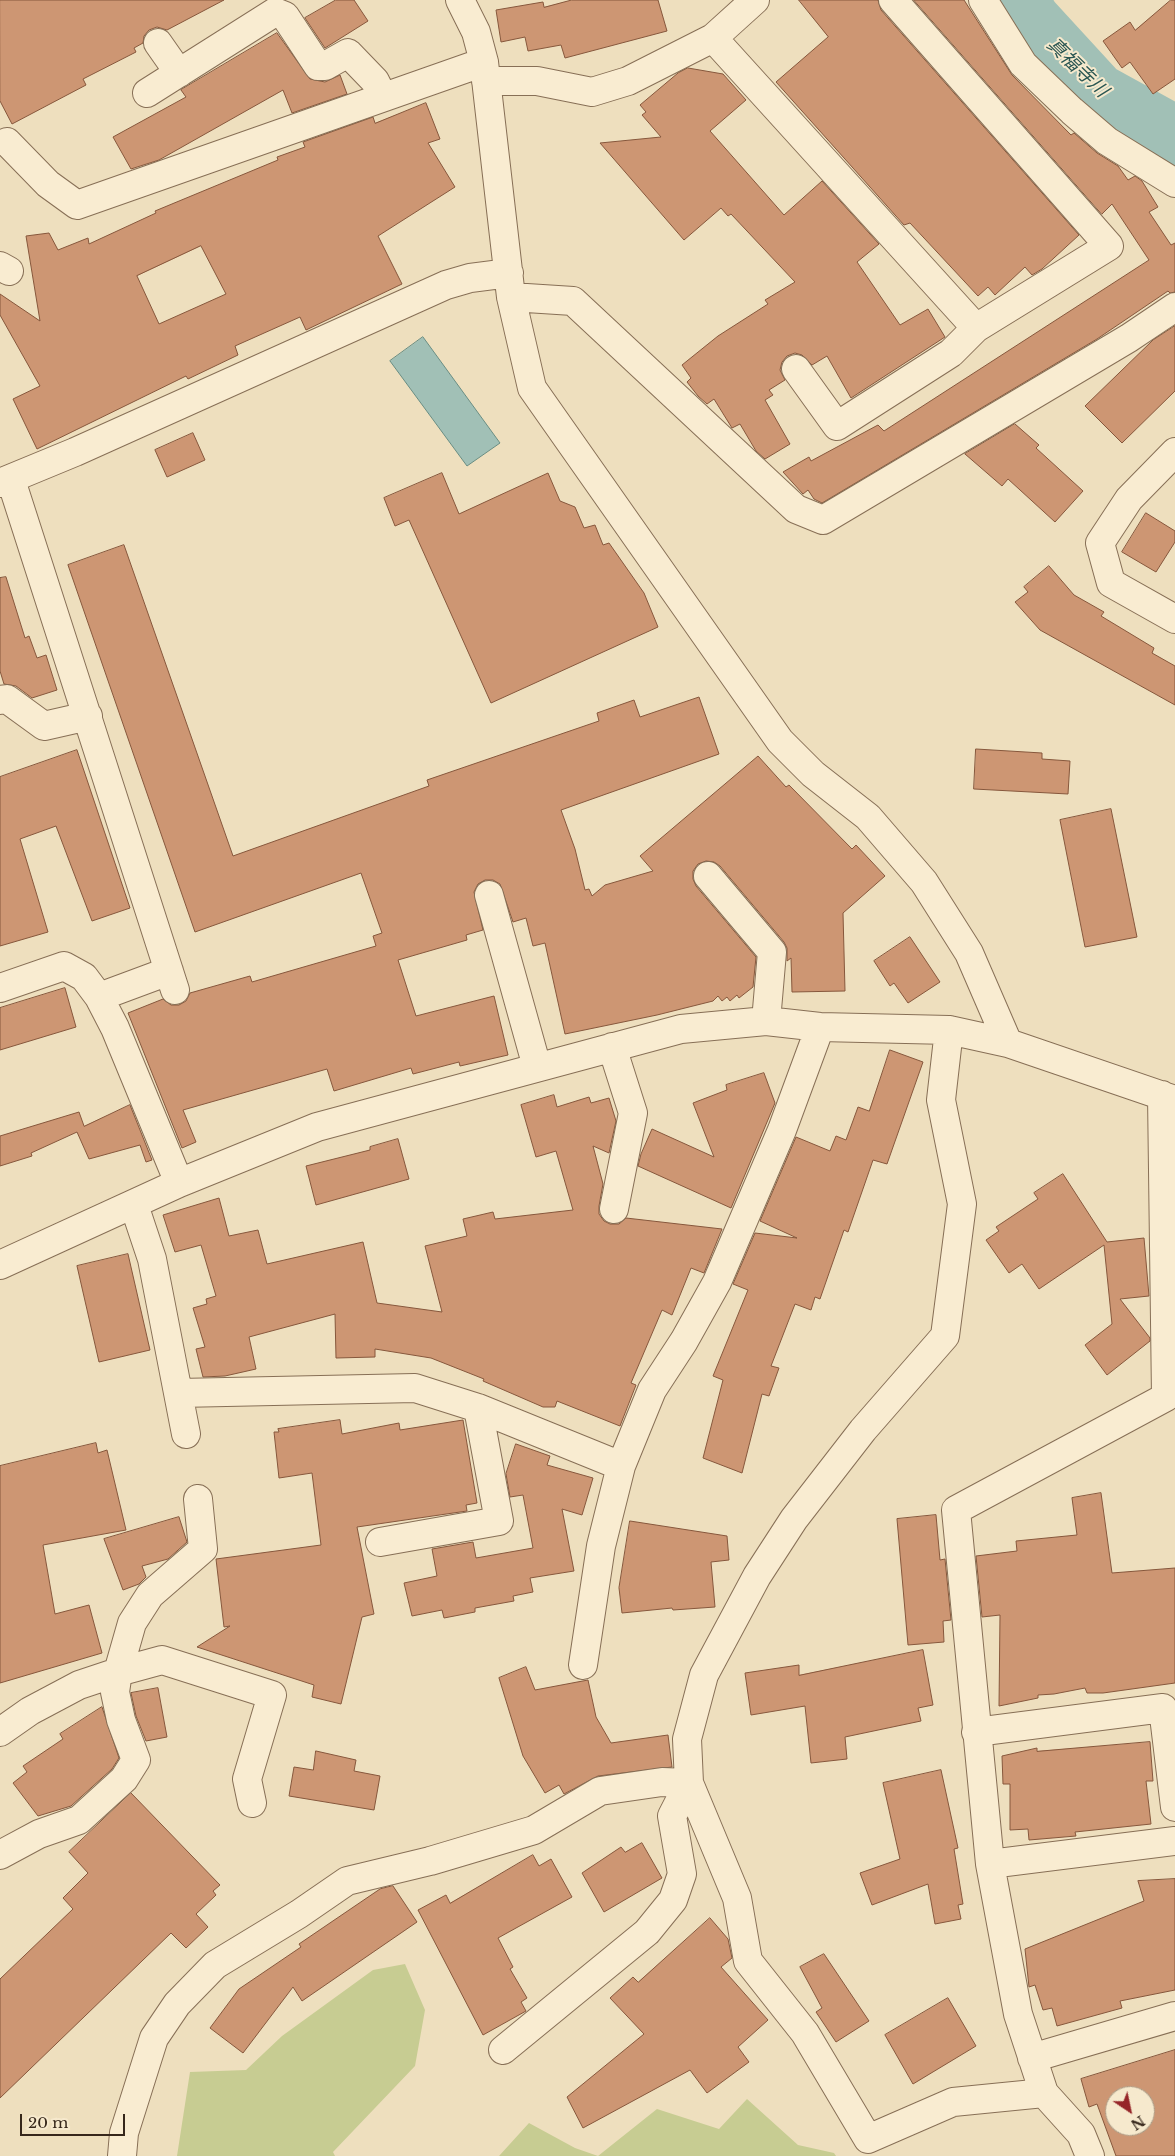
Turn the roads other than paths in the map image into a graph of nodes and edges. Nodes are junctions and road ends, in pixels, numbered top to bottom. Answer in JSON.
{"nodes":[{"id":1,"x":755,"y":0,"type":"edge"},
{"id":2,"x":893,"y":0,"type":"edge"},
{"id":3,"x":983,"y":0,"type":"edge"},
{"id":4,"x":463,"y":1,"type":"edge"},
{"id":5,"x":713,"y":38,"type":"junction"},
{"id":6,"x":158,"y":43,"type":"dead end"},
{"id":7,"x":485,"y":71,"type":"junction"},
{"id":8,"x":179,"y":73,"type":"junction"},
{"id":9,"x":147,"y":93,"type":"dead end"},
{"id":10,"x":383,"y":97,"type":"junction"},
{"id":11,"x":7,"y":142,"type":"dead end"},
{"id":12,"x":1175,"y":183,"type":"edge"},
{"id":13,"x":510,"y":285,"type":"junction"},
{"id":14,"x":1175,"y":307,"type":"edge"},
{"id":15,"x":976,"y":328,"type":"junction"},
{"id":16,"x":796,"y":369,"type":"dead end"},
{"id":17,"x":1175,"y":452,"type":"edge"},
{"id":18,"x":6,"y":482,"type":"edge"},
{"id":19,"x":1175,"y":619,"type":"edge"},
{"id":20,"x":0,"y":700,"type":"edge"},
{"id":21,"x":88,"y":716,"type":"junction"},
{"id":22,"x":708,"y":876,"type":"dead end"},
{"id":23,"x":489,"y":895,"type":"dead end"},
{"id":24,"x":0,"y":988,"type":"edge"},
{"id":25,"x":99,"y":997,"type":"junction"},
{"id":26,"x":766,"y":1021,"type":"junction"},
{"id":27,"x":820,"y":1027,"type":"junction"},
{"id":28,"x":949,"y":1030,"type":"junction"},
{"id":29,"x":1008,"y":1043,"type":"junction"},
{"id":30,"x":612,"y":1047,"type":"junction"},
{"id":31,"x":536,"y":1067,"type":"junction"},
{"id":32,"x":1169,"y":1097,"type":"edge"},
{"id":33,"x":179,"y":1183,"type":"junction"},
{"id":34,"x":134,"y":1205,"type":"junction"},
{"id":35,"x":614,"y":1208,"type":"dead end"},
{"id":36,"x":0,"y":1265,"type":"edge"},
{"id":37,"x":179,"y":1393,"type":"junction"},
{"id":38,"x":478,"y":1408,"type":"junction"},
{"id":39,"x":186,"y":1434,"type":"dead end"},
{"id":40,"x":621,"y":1466,"type":"junction"},
{"id":41,"x":198,"y":1499,"type":"dead end"},
{"id":42,"x":380,"y":1542,"type":"dead end"},
{"id":43,"x":583,"y":1665,"type":"dead end"},
{"id":44,"x":118,"y":1672,"type":"junction"},
{"id":45,"x":0,"y":1732,"type":"edge"},
{"id":46,"x":976,"y":1732,"type":"junction"},
{"id":47,"x":689,"y":1782,"type":"junction"},
{"id":48,"x":252,"y":1803,"type":"dead end"},
{"id":49,"x":1175,"y":1807,"type":"edge"},
{"id":50,"x":1175,"y":1840,"type":"edge"},
{"id":51,"x":0,"y":1855,"type":"edge"},
{"id":52,"x":990,"y":1864,"type":"junction"},
{"id":53,"x":1175,"y":2016,"type":"edge"},
{"id":54,"x":503,"y":2050,"type":"dead end"},
{"id":55,"x":1032,"y":2058,"type":"junction"},
{"id":56,"x":1044,"y":2093,"type":"junction"},
{"id":57,"x":122,"y":2156,"type":"edge"},
{"id":58,"x":1090,"y":2156,"type":"edge"}],
"edges":[{"from":1,"to":5,"type":"street"},
{"from":2,"to":15,"type":"street"},
{"from":3,"to":12,"type":"street"},
{"from":4,"to":7,"type":"street"},
{"from":5,"to":7,"type":"street"},
{"from":5,"to":15,"type":"street"},
{"from":6,"to":8,"type":"street"},
{"from":7,"to":10,"type":"street"},
{"from":7,"to":13,"type":"street"},
{"from":8,"to":9,"type":"street"},
{"from":8,"to":10,"type":"street"},
{"from":10,"to":11,"type":"street"},
{"from":13,"to":14,"type":"street"},
{"from":13,"to":18,"type":"street"},
{"from":13,"to":29,"type":"street"},
{"from":15,"to":16,"type":"street"},
{"from":17,"to":19,"type":"street"},
{"from":18,"to":21,"type":"street"},
{"from":20,"to":21,"type":"street"},
{"from":21,"to":25,"type":"street"},
{"from":22,"to":26,"type":"street"},
{"from":23,"to":31,"type":"street"},
{"from":24,"to":25,"type":"street"},
{"from":25,"to":33,"type":"street"},
{"from":26,"to":27,"type":"street"},
{"from":26,"to":30,"type":"street"},
{"from":27,"to":28,"type":"street"},
{"from":27,"to":40,"type":"street"},
{"from":28,"to":29,"type":"street"},
{"from":28,"to":47,"type":"street"},
{"from":29,"to":32,"type":"street"},
{"from":30,"to":31,"type":"street"},
{"from":30,"to":35,"type":"street"},
{"from":31,"to":33,"type":"street"},
{"from":32,"to":46,"type":"street"},
{"from":33,"to":34,"type":"street"},
{"from":34,"to":36,"type":"street"},
{"from":34,"to":37,"type":"street"},
{"from":37,"to":38,"type":"street"},
{"from":37,"to":39,"type":"street"},
{"from":38,"to":40,"type":"street"},
{"from":38,"to":42,"type":"street"},
{"from":40,"to":43,"type":"street"},
{"from":41,"to":44,"type":"street"},
{"from":44,"to":45,"type":"street"},
{"from":44,"to":48,"type":"street"},
{"from":44,"to":51,"type":"street"},
{"from":46,"to":49,"type":"street"},
{"from":46,"to":52,"type":"street"},
{"from":47,"to":54,"type":"street"},
{"from":47,"to":56,"type":"street"},
{"from":47,"to":57,"type":"street"},
{"from":50,"to":52,"type":"street"},
{"from":52,"to":55,"type":"street"},
{"from":53,"to":55,"type":"street"},
{"from":55,"to":56,"type":"street"},
{"from":56,"to":58,"type":"street"}]}
